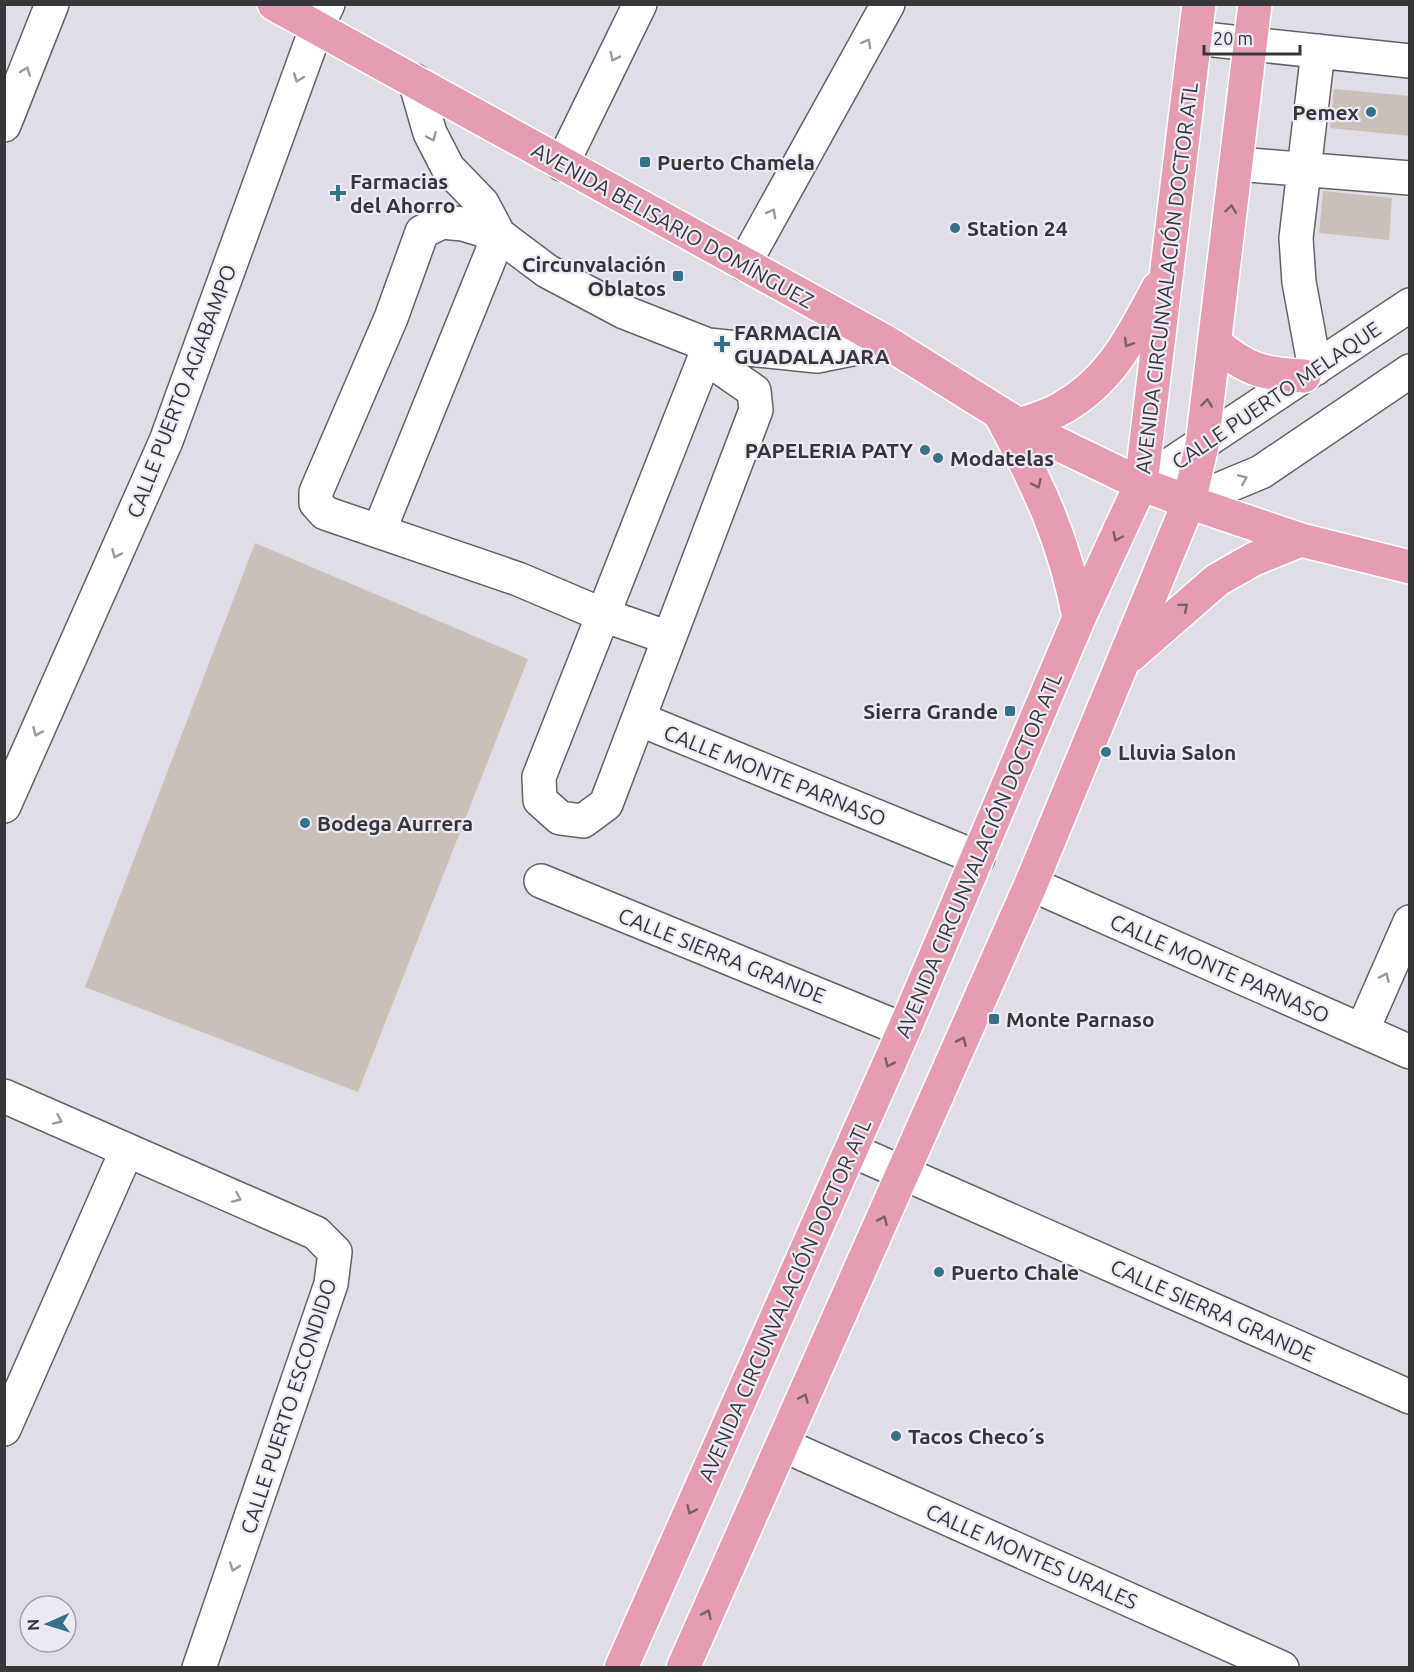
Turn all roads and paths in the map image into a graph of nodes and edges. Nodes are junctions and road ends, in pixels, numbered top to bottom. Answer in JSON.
{"nodes":[{"id":1,"x":52,"y":4,"type":"edge"},
{"id":2,"x":274,"y":4,"type":"edge"},
{"id":3,"x":640,"y":4,"type":"edge"},
{"id":4,"x":888,"y":4,"type":"edge"},
{"id":5,"x":1199,"y":4,"type":"edge"},
{"id":6,"x":1255,"y":4,"type":"edge"},
{"id":7,"x":322,"y":17,"type":"edge"},
{"id":8,"x":1196,"y":38,"type":"junction"},
{"id":9,"x":1251,"y":43,"type":"junction"},
{"id":10,"x":1318,"y":51,"type":"junction"},
{"id":11,"x":1410,"y":61,"type":"edge"},
{"id":12,"x":415,"y":81,"type":"junction"},
{"id":13,"x":4,"y":126,"type":"edge"},
{"id":14,"x":562,"y":164,"type":"junction"},
{"id":15,"x":1237,"y":164,"type":"junction"},
{"id":16,"x":1303,"y":169,"type":"junction"},
{"id":17,"x":1410,"y":178,"type":"edge"},
{"id":18,"x":499,"y":235,"type":"junction"},
{"id":19,"x":744,"y":264,"type":"junction"},
{"id":20,"x":1167,"y":273,"type":"junction"},
{"id":21,"x":1409,"y":299,"type":"edge"},
{"id":22,"x":886,"y":342,"type":"junction"},
{"id":23,"x":1215,"y":343,"type":"junction"},
{"id":24,"x":707,"y":351,"type":"junction"},
{"id":25,"x":1410,"y":371,"type":"edge"},
{"id":26,"x":1309,"y":373,"type":"junction"},
{"id":27,"x":1010,"y":419,"type":"junction"},
{"id":28,"x":1202,"y":445,"type":"junction"},
{"id":29,"x":1141,"y":484,"type":"junction"},
{"id":30,"x":1189,"y":502,"type":"junction"},
{"id":31,"x":380,"y":531,"type":"junction"},
{"id":32,"x":1301,"y":540,"type":"junction"},
{"id":33,"x":1410,"y":567,"type":"edge"},
{"id":34,"x":603,"y":615,"type":"junction"},
{"id":35,"x":1080,"y":618,"type":"junction"},
{"id":36,"x":669,"y":638,"type":"junction"},
{"id":37,"x":1125,"y":660,"type":"junction"},
{"id":38,"x":639,"y":719,"type":"junction"},
{"id":39,"x":4,"y":806,"type":"edge"},
{"id":40,"x":978,"y":858,"type":"junction"},
{"id":41,"x":541,"y":881,"type":"dead end"},
{"id":42,"x":1031,"y":884,"type":"junction"},
{"id":43,"x":1410,"y":922,"type":"edge"},
{"id":44,"x":904,"y":1030,"type":"junction"},
{"id":45,"x":1362,"y":1030,"type":"junction"},
{"id":46,"x":1410,"y":1052,"type":"edge"},
{"id":47,"x":4,"y":1096,"type":"edge"},
{"id":48,"x":127,"y":1150,"type":"junction"},
{"id":49,"x":851,"y":1150,"type":"junction"},
{"id":50,"x":904,"y":1173,"type":"junction"},
{"id":51,"x":1410,"y":1397,"type":"edge"},
{"id":52,"x":4,"y":1429,"type":"edge"},
{"id":53,"x":783,"y":1445,"type":"junction"},
{"id":54,"x":199,"y":1668,"type":"edge"},
{"id":55,"x":621,"y":1668,"type":"edge"},
{"id":56,"x":683,"y":1668,"type":"edge"},
{"id":57,"x":1281,"y":1668,"type":"edge"}],
"edges":[{"from":13,"to":1,"type":"street","one_way":true},
{"from":2,"to":7,"type":"main road","name":"AVENIDA BELISARIO DOMÍNGUEZ"},
{"from":3,"to":14,"type":"street","one_way":true},
{"from":19,"to":4,"type":"street","one_way":true},
{"from":5,"to":8,"type":"main road","name":"AVENIDA CIRCUNVALACIÓN DOCTOR ATL"},
{"from":6,"to":9,"type":"main road"},
{"from":7,"to":12,"type":"main road","name":"AVENIDA BELISARIO DOMÍNGUEZ"},
{"from":7,"to":39,"type":"street","name":"CALLE PUERTO AGIABAMPO","one_way":true},
{"from":8,"to":9,"type":"street"},
{"from":8,"to":20,"type":"main road","name":"AVENIDA CIRCUNVALACIÓN DOCTOR ATL"},
{"from":9,"to":10,"type":"street"},
{"from":9,"to":15,"type":"main road"},
{"from":10,"to":11,"type":"street"},
{"from":10,"to":16,"type":"street"},
{"from":12,"to":14,"type":"main road","name":"AVENIDA BELISARIO DOMÍNGUEZ"},
{"from":12,"to":18,"type":"street","one_way":true},
{"from":14,"to":19,"type":"main road","name":"AVENIDA BELISARIO DOMÍNGUEZ"},
{"from":15,"to":16,"type":"street"},
{"from":23,"to":15,"type":"main road","one_way":true},
{"from":16,"to":17,"type":"street"},
{"from":16,"to":26,"type":"street"},
{"from":18,"to":24,"type":"street"},
{"from":18,"to":31,"type":"street"},
{"from":18,"to":31,"type":"street"},
{"from":19,"to":22,"type":"main road","name":"AVENIDA BELISARIO DOMÍNGUEZ"},
{"from":20,"to":27,"type":"main road","one_way":true},
{"from":20,"to":29,"type":"main road","name":"AVENIDA CIRCUNVALACIÓN DOCTOR ATL"},
{"from":21,"to":26,"type":"street","name":"CALLE PUERTO MELAQUE"},
{"from":22,"to":24,"type":"street"},
{"from":22,"to":27,"type":"main road","name":"AVENIDA BELISARIO DOMÍNGUEZ"},
{"from":23,"to":26,"type":"main road"},
{"from":28,"to":23,"type":"main road","one_way":true},
{"from":24,"to":34,"type":"street"},
{"from":24,"to":36,"type":"street"},
{"from":30,"to":25,"type":"street","name":"CALLE PUERTO MELAQUE","one_way":true},
{"from":26,"to":28,"type":"street","name":"CALLE PUERTO MELAQUE"},
{"from":27,"to":29,"type":"main road","name":"AVENIDA BELISARIO DOMÍNGUEZ"},
{"from":27,"to":35,"type":"main road","one_way":true},
{"from":28,"to":29,"type":"street","name":"CALLE PUERTO MELAQUE"},
{"from":28,"to":30,"type":"main road"},
{"from":29,"to":30,"type":"main road","name":"AVENIDA BELISARIO DOMÍNGUEZ"},
{"from":29,"to":35,"type":"main road","name":"AVENIDA CIRCUNVALACIÓN DOCTOR ATL","one_way":true},
{"from":30,"to":32,"type":"main road","name":"AVENIDA BELISARIO DOMÍNGUEZ"},
{"from":30,"to":37,"type":"main road"},
{"from":31,"to":34,"type":"street"},
{"from":32,"to":33,"type":"main road","name":"AVENIDA BELISARIO DOMÍNGUEZ"},
{"from":37,"to":32,"type":"main road","one_way":true},
{"from":34,"to":36,"type":"street"},
{"from":34,"to":38,"type":"street"},
{"from":35,"to":40,"type":"main road","name":"AVENIDA CIRCUNVALACIÓN DOCTOR ATL"},
{"from":36,"to":38,"type":"street"},
{"from":37,"to":42,"type":"main road"},
{"from":38,"to":40,"type":"street","name":"CALLE MONTE PARNASO"},
{"from":40,"to":44,"type":"main road","name":"AVENIDA CIRCUNVALACIÓN DOCTOR ATL"},
{"from":41,"to":44,"type":"street","name":"CALLE SIERRA GRANDE"},
{"from":42,"to":45,"type":"street","name":"CALLE MONTE PARNASO"},
{"from":50,"to":42,"type":"main road","one_way":true},
{"from":45,"to":43,"type":"street","one_way":true},
{"from":44,"to":49,"type":"main road","name":"AVENIDA CIRCUNVALACIÓN DOCTOR ATL","one_way":true},
{"from":45,"to":46,"type":"street","name":"CALLE MONTE PARNASO"},
{"from":47,"to":48,"type":"street","name":"CALLE PUERTO ESCONDIDO","one_way":true},
{"from":48,"to":52,"type":"street"},
{"from":48,"to":54,"type":"street","name":"CALLE PUERTO ESCONDIDO","one_way":true},
{"from":49,"to":50,"type":"street","name":"CALLE SIERRA GRANDE"},
{"from":49,"to":55,"type":"main road","name":"AVENIDA CIRCUNVALACIÓN DOCTOR ATL","one_way":true},
{"from":50,"to":51,"type":"street","name":"CALLE SIERRA GRANDE"},
{"from":53,"to":50,"type":"main road","one_way":true},
{"from":56,"to":53,"type":"main road","one_way":true},
{"from":53,"to":57,"type":"street","name":"CALLE MONTES URALES"}]}
